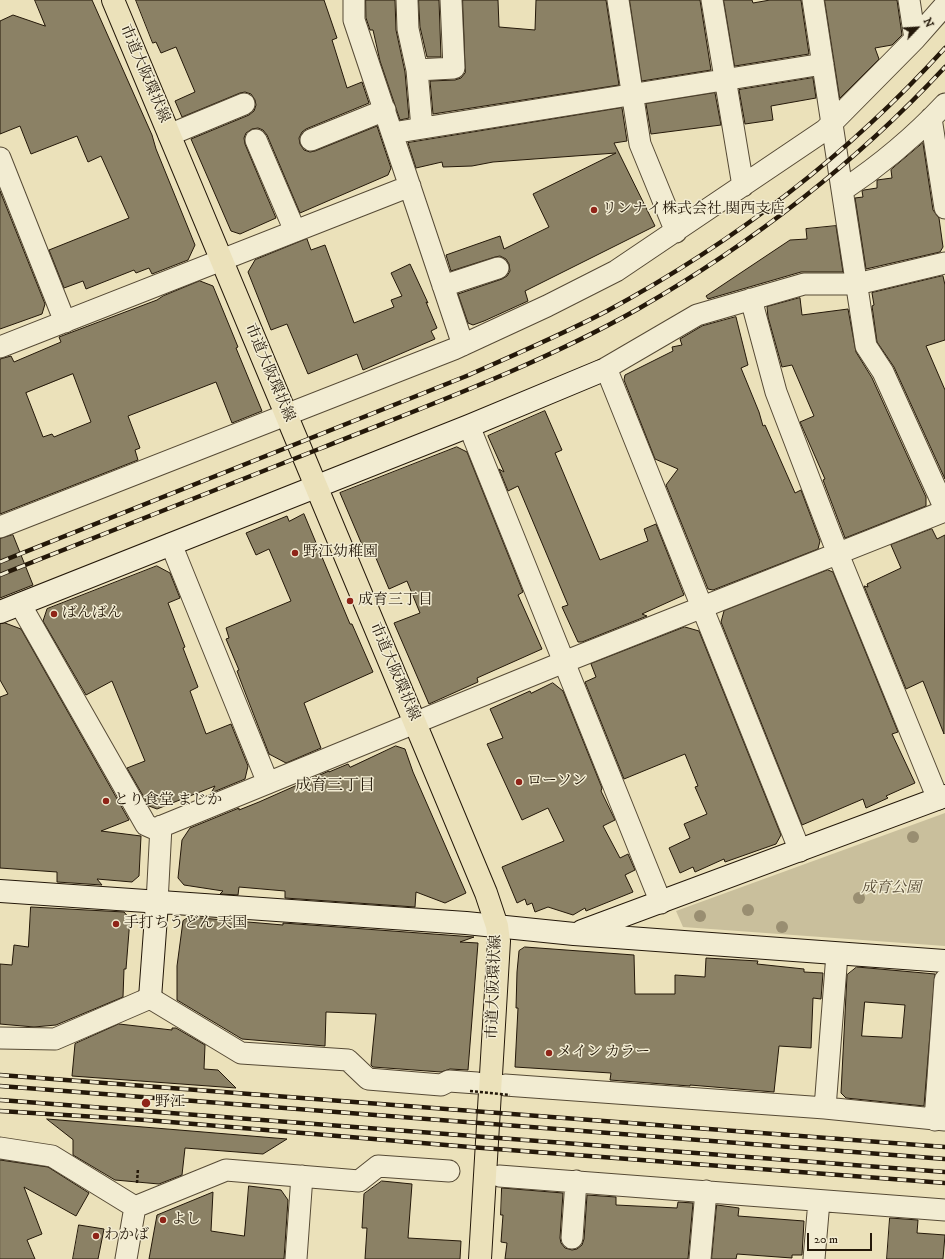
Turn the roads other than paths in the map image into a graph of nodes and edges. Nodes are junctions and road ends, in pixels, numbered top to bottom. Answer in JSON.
{"nodes":[{"id":1,"x":113,"y":0,"type":"edge"},
{"id":2,"x":354,"y":0,"type":"edge"},
{"id":3,"x":407,"y":0,"type":"edge"},
{"id":4,"x":451,"y":0,"type":"edge"},
{"id":5,"x":618,"y":0,"type":"edge"},
{"id":6,"x":712,"y":0,"type":"edge"},
{"id":7,"x":813,"y":0,"type":"edge"},
{"id":8,"x":909,"y":0,"type":"edge"},
{"id":9,"x":945,"y":5,"type":"edge"},
{"id":10,"x":915,"y":40,"type":"junction"},
{"id":11,"x":823,"y":64,"type":"junction"},
{"id":12,"x":417,"y":70,"type":"junction"},
{"id":13,"x":726,"y":80,"type":"junction"},
{"id":14,"x":632,"y":95,"type":"junction"},
{"id":15,"x":244,"y":104,"type":"dead end"},
{"id":16,"x":385,"y":110,"type":"junction"},
{"id":17,"x":938,"y":111,"type":"edge"},
{"id":18,"x":832,"y":122,"type":"junction"},
{"id":19,"x":422,"y":128,"type":"junction"},
{"id":20,"x":392,"y":133,"type":"junction"},
{"id":21,"x":170,"y":135,"type":"junction"},
{"id":22,"x":256,"y":140,"type":"dead end"},
{"id":23,"x":311,"y":140,"type":"dead end"},
{"id":24,"x":0,"y":158,"type":"edge"},
{"id":25,"x":410,"y":186,"type":"junction"},
{"id":26,"x":743,"y":186,"type":"junction"},
{"id":27,"x":842,"y":190,"type":"junction"},
{"id":28,"x":945,"y":208,"type":"edge"},
{"id":29,"x":295,"y":231,"type":"junction"},
{"id":30,"x":676,"y":232,"type":"junction"},
{"id":31,"x":222,"y":260,"type":"junction"},
{"id":32,"x":945,"y":263,"type":"edge"},
{"id":33,"x":498,"y":268,"type":"dead end"},
{"id":34,"x":856,"y":284,"type":"junction"},
{"id":35,"x":443,"y":286,"type":"junction"},
{"id":36,"x":751,"y":299,"type":"junction"},
{"id":37,"x":65,"y":322,"type":"junction"},
{"id":38,"x":462,"y":345,"type":"junction"},
{"id":39,"x":0,"y":347,"type":"edge"},
{"id":40,"x":603,"y":369,"type":"junction"},
{"id":41,"x":286,"y":415,"type":"junction"},
{"id":42,"x":469,"y":426,"type":"junction"},
{"id":43,"x":316,"y":487,"type":"junction"},
{"id":44,"x":945,"y":510,"type":"edge"},
{"id":45,"x":0,"y":527,"type":"edge"},
{"id":46,"x":172,"y":544,"type":"junction"},
{"id":47,"x":838,"y":554,"type":"junction"},
{"id":48,"x":10,"y":608,"type":"edge"},
{"id":49,"x":702,"y":608,"type":"junction"},
{"id":50,"x":564,"y":662,"type":"junction"},
{"id":51,"x":415,"y":724,"type":"junction"},
{"id":52,"x":268,"y":783,"type":"junction"},
{"id":53,"x":941,"y":797,"type":"edge"},
{"id":54,"x":158,"y":827,"type":"junction"},
{"id":55,"x":800,"y":851,"type":"junction"},
{"id":56,"x":0,"y":891,"type":"edge"},
{"id":57,"x":157,"y":903,"type":"junction"},
{"id":58,"x":661,"y":903,"type":"junction"},
{"id":59,"x":497,"y":926,"type":"junction"},
{"id":60,"x":574,"y":934,"type":"junction"},
{"id":61,"x":837,"y":954,"type":"junction"},
{"id":62,"x":945,"y":961,"type":"edge"},
{"id":63,"x":945,"y":980,"type":"edge"},
{"id":64,"x":150,"y":998,"type":"junction"},
{"id":65,"x":0,"y":1038,"type":"edge"},
{"id":66,"x":474,"y":1087,"type":"road end"},
{"id":67,"x":507,"y":1090,"type":"road end"},
{"id":68,"x":825,"y":1108,"type":"junction"},
{"id":69,"x":940,"y":1120,"type":"edge"},
{"id":70,"x":0,"y":1148,"type":"edge"},
{"id":71,"x":449,"y":1171,"type":"dead end"},
{"id":72,"x":302,"y":1176,"type":"junction"},
{"id":73,"x":499,"y":1176,"type":"dead end"},
{"id":74,"x":576,"y":1181,"type":"junction"},
{"id":75,"x":706,"y":1191,"type":"junction"},
{"id":76,"x":819,"y":1202,"type":"junction"},
{"id":77,"x":135,"y":1208,"type":"junction"},
{"id":78,"x":945,"y":1210,"type":"edge"},
{"id":79,"x":572,"y":1238,"type":"dead end"},
{"id":80,"x":126,"y":1259,"type":"edge"},
{"id":81,"x":296,"y":1259,"type":"edge"},
{"id":82,"x":480,"y":1259,"type":"edge"},
{"id":83,"x":700,"y":1259,"type":"edge"},
{"id":84,"x":814,"y":1259,"type":"edge"}],
"edges":[{"from":1,"to":21,"type":"main road","name":"市道大阪環状線"},
{"from":2,"to":16,"type":"street"},
{"from":3,"to":12,"type":"street"},
{"from":4,"to":12,"type":"street"},
{"from":5,"to":14,"type":"street"},
{"from":6,"to":13,"type":"street"},
{"from":7,"to":11,"type":"street"},
{"from":8,"to":10,"type":"street"},
{"from":9,"to":10,"type":"street"},
{"from":10,"to":18,"type":"street"},
{"from":11,"to":13,"type":"street"},
{"from":11,"to":18,"type":"street"},
{"from":12,"to":19,"type":"street"},
{"from":13,"to":14,"type":"street"},
{"from":13,"to":26,"type":"street"},
{"from":14,"to":19,"type":"street"},
{"from":14,"to":30,"type":"street"},
{"from":15,"to":21,"type":"street"},
{"from":16,"to":20,"type":"street"},
{"from":16,"to":23,"type":"street"},
{"from":17,"to":27,"type":"street"},
{"from":17,"to":28,"type":"street"},
{"from":18,"to":26,"type":"street"},
{"from":18,"to":27,"type":"street"},
{"from":19,"to":20,"type":"street"},
{"from":20,"to":25,"type":"street"},
{"from":21,"to":31,"type":"main road","name":"市道大阪環状線"},
{"from":22,"to":29,"type":"street"},
{"from":24,"to":37,"type":"street"},
{"from":25,"to":29,"type":"street"},
{"from":25,"to":35,"type":"street"},
{"from":26,"to":30,"type":"street"},
{"from":27,"to":34,"type":"street"},
{"from":29,"to":31,"type":"street"},
{"from":30,"to":38,"type":"street"},
{"from":31,"to":37,"type":"street"},
{"from":31,"to":41,"type":"main road","name":"市道大阪環状線"},
{"from":32,"to":34,"type":"street"},
{"from":33,"to":35,"type":"street"},
{"from":34,"to":36,"type":"street"},
{"from":34,"to":44,"type":"street"},
{"from":35,"to":38,"type":"street"},
{"from":36,"to":40,"type":"street"},
{"from":36,"to":47,"type":"street"},
{"from":37,"to":39,"type":"street"},
{"from":38,"to":41,"type":"street"},
{"from":40,"to":42,"type":"street"},
{"from":40,"to":49,"type":"street"},
{"from":41,"to":43,"type":"main road","name":"市道大阪環状線"},
{"from":41,"to":45,"type":"street"},
{"from":42,"to":43,"type":"street"},
{"from":42,"to":50,"type":"street"},
{"from":43,"to":46,"type":"street"},
{"from":43,"to":51,"type":"main road","name":"市道大阪環状線"},
{"from":44,"to":47,"type":"street"},
{"from":46,"to":48,"type":"street"},
{"from":46,"to":52,"type":"street"},
{"from":47,"to":49,"type":"street"},
{"from":47,"to":53,"type":"street"},
{"from":48,"to":54,"type":"street"},
{"from":49,"to":50,"type":"street"},
{"from":49,"to":55,"type":"street"},
{"from":50,"to":51,"type":"street"},
{"from":50,"to":58,"type":"street"},
{"from":51,"to":52,"type":"street"},
{"from":51,"to":59,"type":"main road","name":"市道大阪環状線"},
{"from":52,"to":54,"type":"street"},
{"from":53,"to":55,"type":"street"},
{"from":54,"to":57,"type":"street"},
{"from":55,"to":58,"type":"street"},
{"from":56,"to":57,"type":"street"},
{"from":57,"to":59,"type":"street"},
{"from":57,"to":64,"type":"street"},
{"from":58,"to":60,"type":"street"},
{"from":59,"to":60,"type":"street"},
{"from":59,"to":82,"type":"main road","name":"市道大阪環状線"},
{"from":60,"to":61,"type":"street"},
{"from":61,"to":62,"type":"street"},
{"from":61,"to":68,"type":"street"},
{"from":63,"to":69,"type":"street"},
{"from":64,"to":65,"type":"street"},
{"from":64,"to":66,"type":"street"},
{"from":67,"to":68,"type":"street"},
{"from":68,"to":69,"type":"street"},
{"from":70,"to":77,"type":"street"},
{"from":71,"to":72,"type":"street"},
{"from":72,"to":77,"type":"street"},
{"from":72,"to":81,"type":"street"},
{"from":73,"to":74,"type":"street"},
{"from":74,"to":75,"type":"street"},
{"from":74,"to":79,"type":"street"},
{"from":75,"to":76,"type":"street"},
{"from":75,"to":83,"type":"street"},
{"from":76,"to":78,"type":"street"},
{"from":76,"to":84,"type":"street"},
{"from":77,"to":80,"type":"street"}]}
